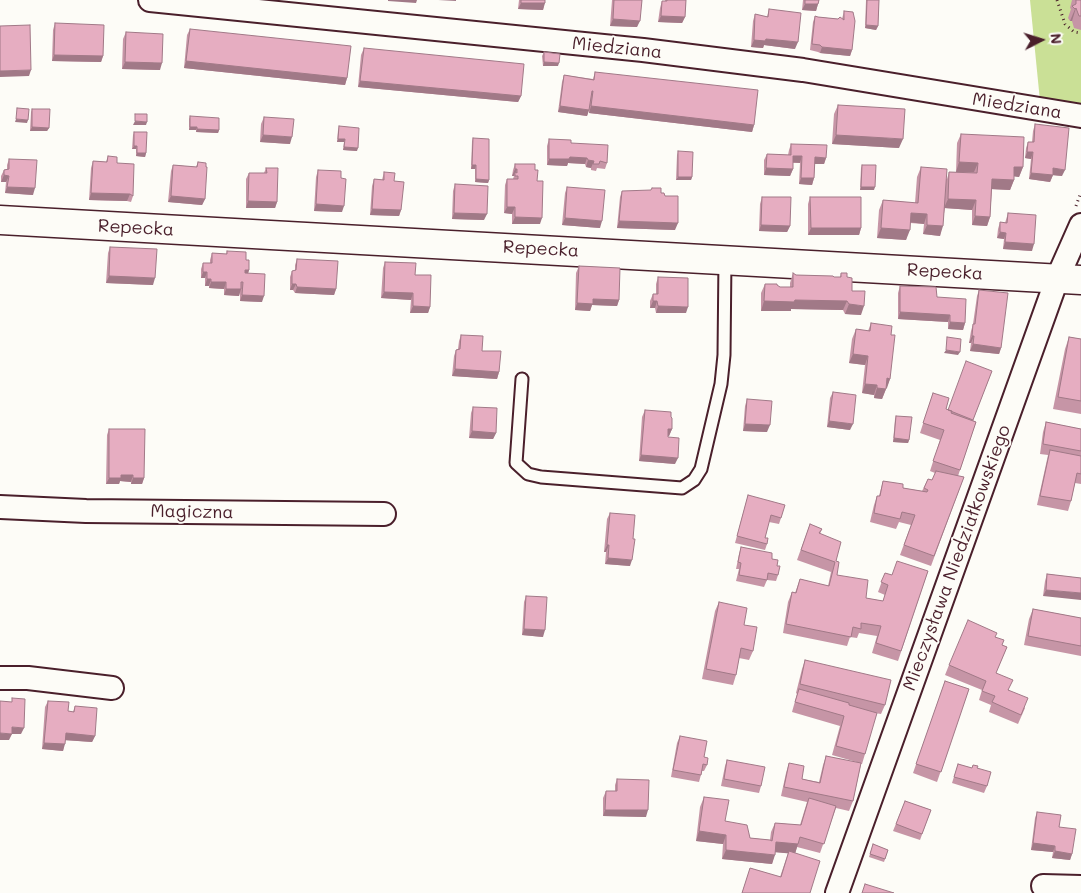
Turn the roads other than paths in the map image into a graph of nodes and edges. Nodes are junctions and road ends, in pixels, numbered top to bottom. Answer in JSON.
{"nodes":[{"id":1,"x":150,"y":0,"type":"edge"},
{"id":2,"x":1081,"y":116,"type":"edge"},
{"id":3,"x":0,"y":220,"type":"edge"},
{"id":4,"x":1081,"y":225,"type":"edge"},
{"id":5,"x":725,"y":259,"type":"junction"},
{"id":6,"x":1069,"y":279,"type":"edge"},
{"id":7,"x":522,"y":379,"type":"dead end"},
{"id":8,"x":0,"y":507,"type":"edge"},
{"id":9,"x":384,"y":514,"type":"dead end"},
{"id":10,"x":0,"y":678,"type":"edge"},
{"id":11,"x":112,"y":688,"type":"dead end"},
{"id":12,"x":1043,"y":886,"type":"dead end"},
{"id":13,"x":1081,"y":887,"type":"edge"},
{"id":14,"x":837,"y":893,"type":"edge"}],
"edges":[{"from":1,"to":2,"type":"street","name":"Miedziana"},
{"from":3,"to":5,"type":"street","name":"Repecka"},
{"from":4,"to":6,"type":"street","name":"Mieczysława Niedziałkowskiego"},
{"from":5,"to":6,"type":"street","name":"Repecka"},
{"from":5,"to":7,"type":"lane"},
{"from":6,"to":14,"type":"street","name":"Mieczysława Niedziałkowskiego"},
{"from":8,"to":9,"type":"street","name":"Magiczna"},
{"from":10,"to":11,"type":"street"},
{"from":12,"to":13,"type":"street"}]}
